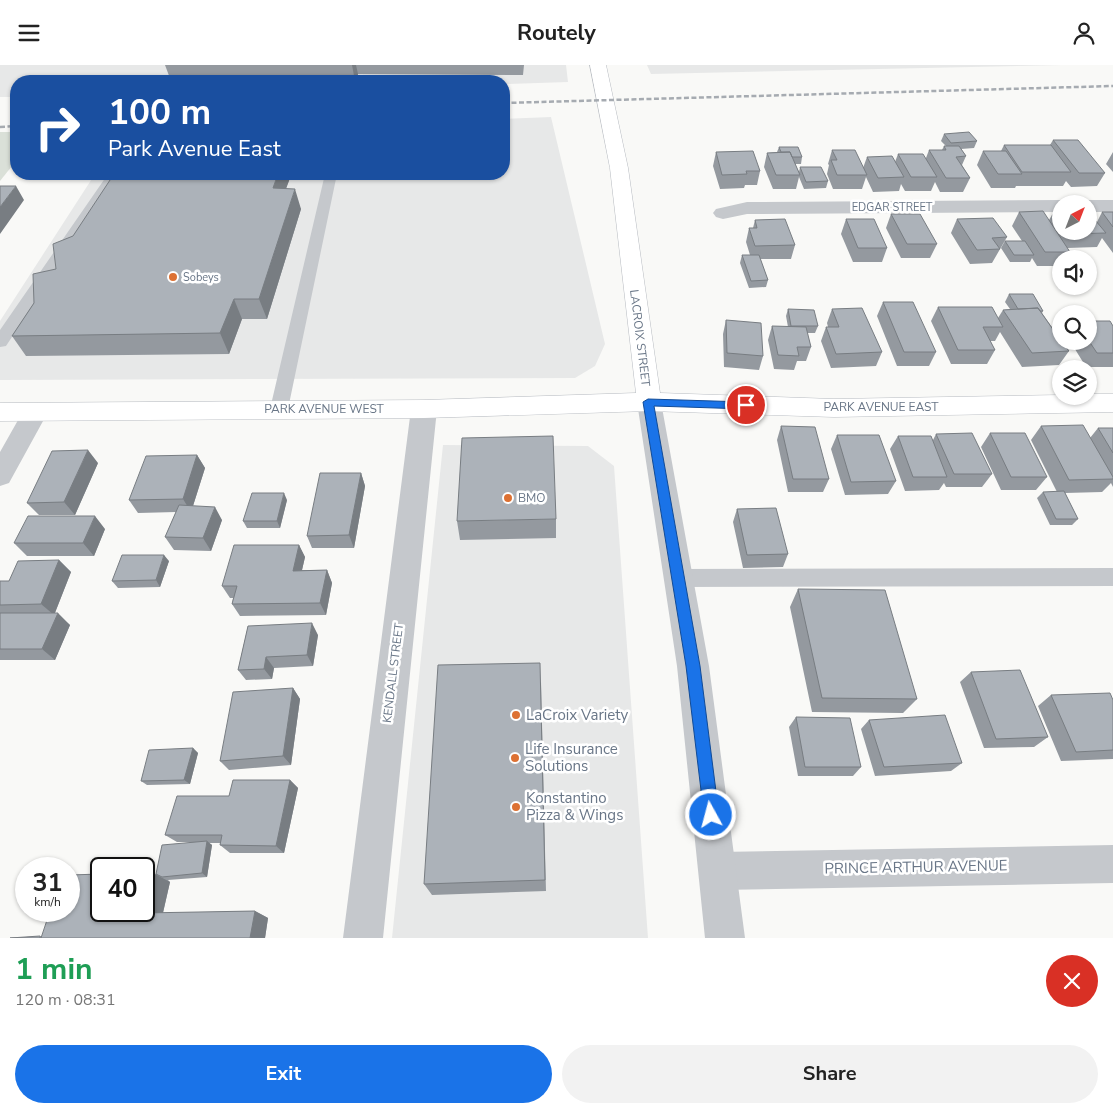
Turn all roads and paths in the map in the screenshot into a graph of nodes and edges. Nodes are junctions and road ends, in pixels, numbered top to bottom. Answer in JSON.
{"nodes":[{"id":1,"x":598,"y":65,"type":"edge"},
{"id":2,"x":110,"y":180,"type":"edge"},
{"id":3,"x":330,"y":180,"type":"edge"},
{"id":4,"x":1052,"y":206,"type":"edge"},
{"id":5,"x":1098,"y":206,"type":"edge"},
{"id":6,"x":1113,"y":206,"type":"edge"},
{"id":7,"x":723,"y":213,"type":"dead end"},
{"id":8,"x":0,"y":342,"type":"edge"},
{"id":9,"x":648,"y":402,"type":"junction"},
{"id":10,"x":1113,"y":403,"type":"edge"},
{"id":11,"x":279,"y":409,"type":"junction"},
{"id":12,"x":424,"y":409,"type":"junction"},
{"id":13,"x":0,"y":412,"type":"edge"},
{"id":14,"x":35,"y":412,"type":"junction"},
{"id":15,"x":0,"y":475,"type":"edge"},
{"id":16,"x":1113,"y":577,"type":"edge"},
{"id":17,"x":678,"y":578,"type":"junction"},
{"id":18,"x":1113,"y":864,"type":"edge"},
{"id":19,"x":718,"y":871,"type":"junction"},
{"id":20,"x":363,"y":938,"type":"edge"},
{"id":21,"x":725,"y":938,"type":"edge"}],
"edges":[{"from":1,"to":9,"type":"main road","name":"LACROIX STREET"},
{"from":2,"to":8,"type":"lane"},
{"from":3,"to":11,"type":"lane"},
{"from":4,"to":7,"type":"street","name":"EDGAR STREET"},
{"from":5,"to":6,"type":"street"},
{"from":9,"to":10,"type":"main road","name":"PARK AVENUE EAST"},
{"from":9,"to":12,"type":"main road","name":"PARK AVENUE WEST"},
{"from":9,"to":17,"type":"street","name":"LACROIX STREET"},
{"from":11,"to":12,"type":"main road","name":"PARK AVENUE WEST"},
{"from":11,"to":14,"type":"main road","name":"PARK AVENUE WEST"},
{"from":12,"to":20,"type":"street","name":"KENDALL STREET"},
{"from":13,"to":14,"type":"main road","name":"PARK AVENUE WEST"},
{"from":14,"to":15,"type":"street"},
{"from":16,"to":17,"type":"lane"},
{"from":17,"to":19,"type":"street","name":"LACROIX STREET"},
{"from":18,"to":19,"type":"street","name":"PRINCE ARTHUR AVENUE"},
{"from":19,"to":21,"type":"street","name":"LACROIX STREET"}]}
